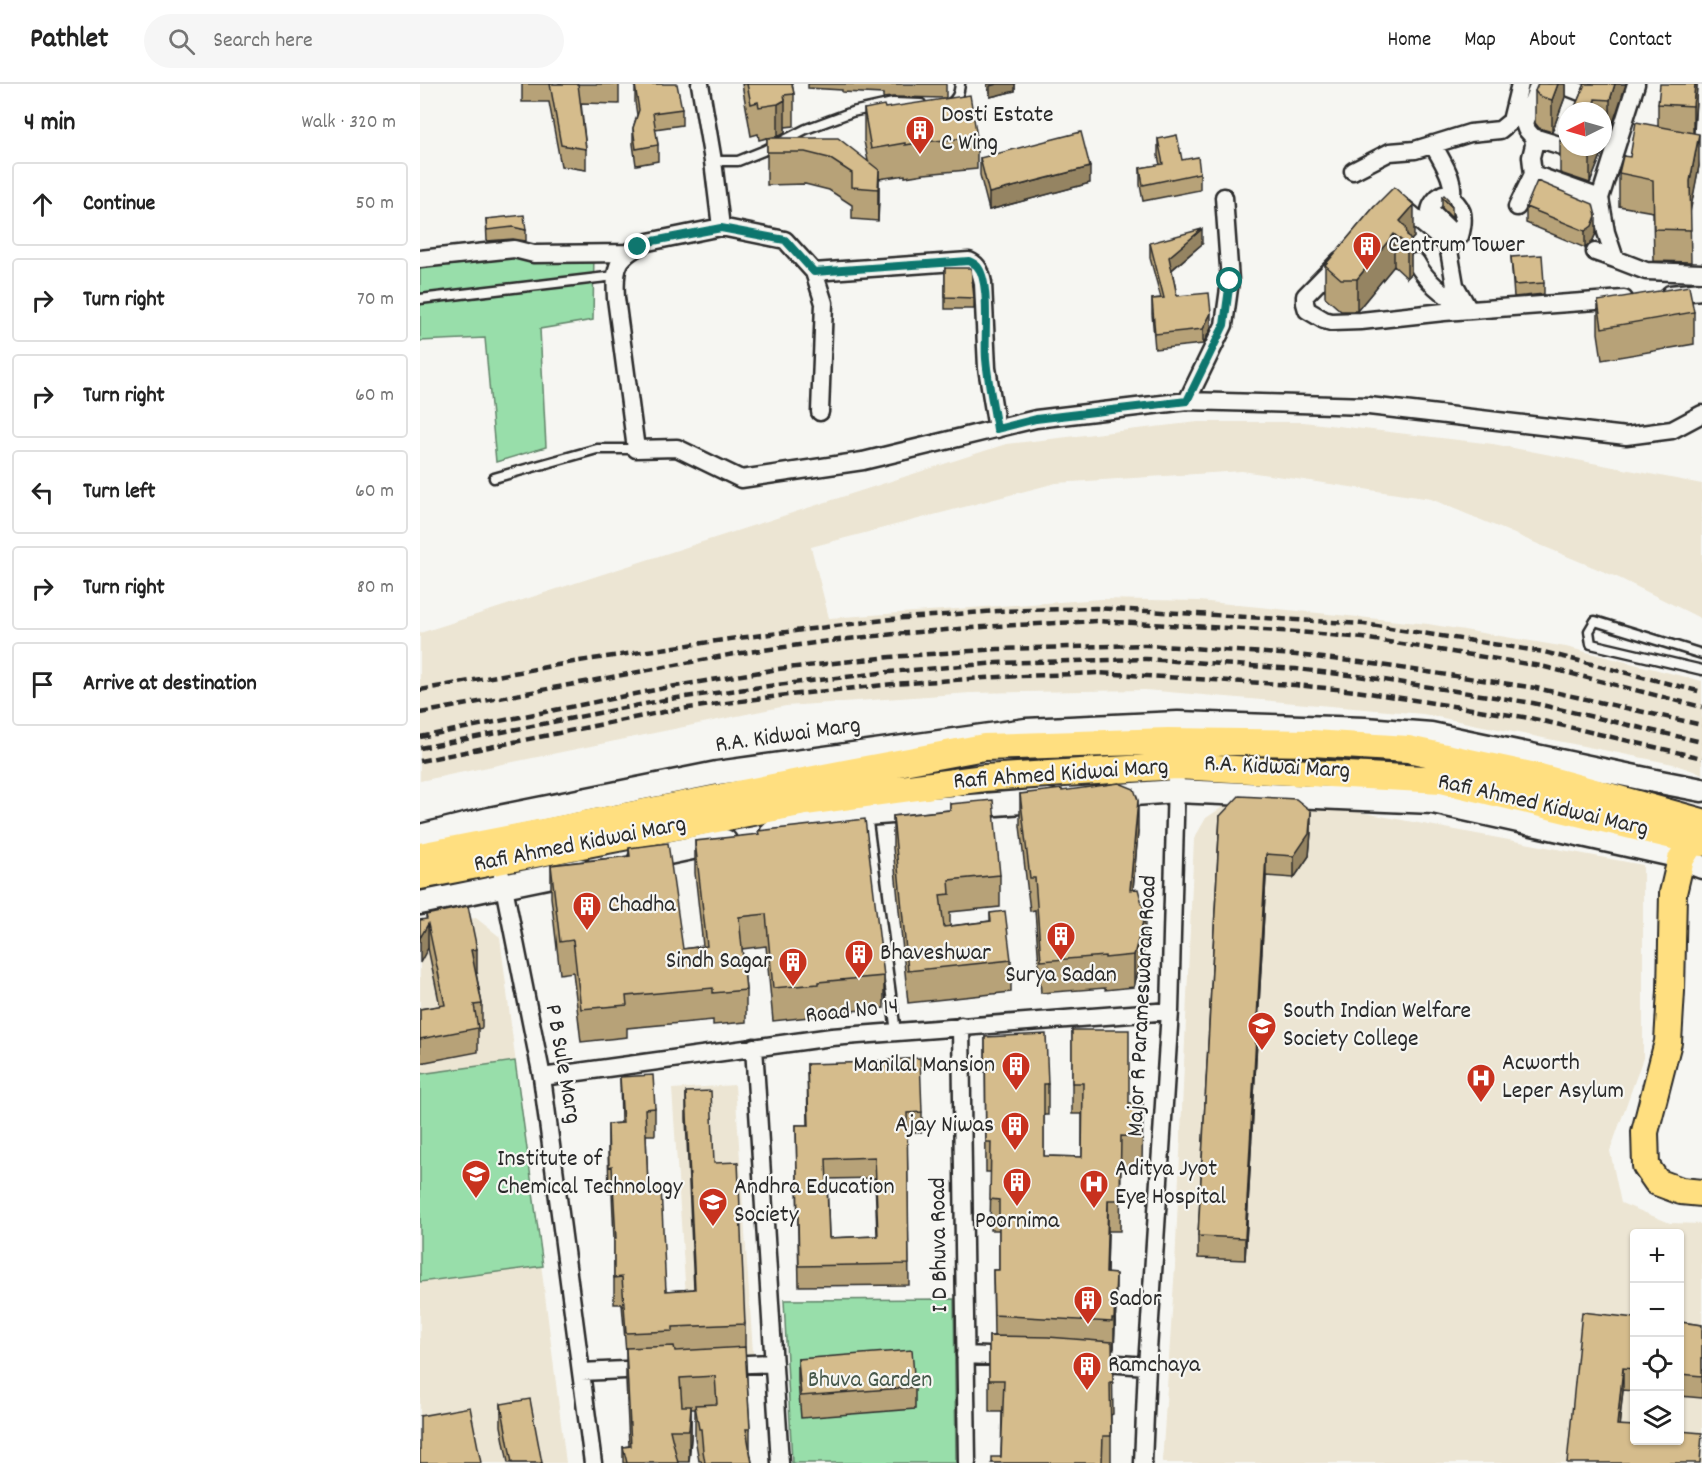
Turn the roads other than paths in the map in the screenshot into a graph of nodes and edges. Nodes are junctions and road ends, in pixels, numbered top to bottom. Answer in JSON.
{"nodes":[{"id":1,"x":700,"y":84,"type":"edge"},
{"id":2,"x":960,"y":84,"type":"edge"},
{"id":3,"x":1520,"y":84,"type":"edge"},
{"id":4,"x":1539,"y":84,"type":"edge"},
{"id":5,"x":1560,"y":84,"type":"edge"},
{"id":6,"x":1636,"y":84,"type":"edge"},
{"id":7,"x":1593,"y":98,"type":"edge"},
{"id":8,"x":933,"y":104,"type":"edge"},
{"id":9,"x":942,"y":104,"type":"edge"},
{"id":10,"x":1533,"y":137,"type":"junction"},
{"id":11,"x":1433,"y":144,"type":"junction"},
{"id":12,"x":1558,"y":145,"type":"edge"},
{"id":13,"x":713,"y":161,"type":"junction"},
{"id":14,"x":1353,"y":171,"type":"dead end"},
{"id":15,"x":1533,"y":174,"type":"junction"},
{"id":16,"x":1449,"y":192,"type":"dead end"},
{"id":17,"x":1224,"y":197,"type":"dead end"},
{"id":18,"x":1600,"y":198,"type":"junction"},
{"id":19,"x":1517,"y":207,"type":"dead end"},
{"id":20,"x":1383,"y":216,"type":"edge"},
{"id":21,"x":721,"y":228,"type":"junction"},
{"id":22,"x":1352,"y":248,"type":"edge"},
{"id":23,"x":1595,"y":252,"type":"dead end"},
{"id":24,"x":628,"y":253,"type":"junction"},
{"id":25,"x":420,"y":259,"type":"edge"},
{"id":26,"x":1614,"y":259,"type":"junction"},
{"id":27,"x":1416,"y":262,"type":"dead end"},
{"id":28,"x":814,"y":272,"type":"junction"},
{"id":29,"x":1702,"y":273,"type":"edge"},
{"id":30,"x":615,"y":276,"type":"junction"},
{"id":31,"x":1702,"y":291,"type":"edge"},
{"id":32,"x":420,"y":299,"type":"edge"},
{"id":33,"x":1469,"y":310,"type":"junction"},
{"id":34,"x":1187,"y":401,"type":"junction"},
{"id":35,"x":820,"y":412,"type":"dead end"},
{"id":36,"x":1702,"y":414,"type":"edge"},
{"id":37,"x":997,"y":429,"type":"junction"},
{"id":38,"x":636,"y":448,"type":"junction"},
{"id":39,"x":494,"y":478,"type":"dead end"},
{"id":40,"x":1702,"y":654,"type":"edge"},
{"id":41,"x":1702,"y":670,"type":"edge"},
{"id":42,"x":1177,"y":755,"type":"junction"},
{"id":43,"x":1702,"y":789,"type":"edge"},
{"id":44,"x":866,"y":814,"type":"junction"},
{"id":45,"x":420,"y":836,"type":"edge"},
{"id":46,"x":494,"y":840,"type":"junction"},
{"id":47,"x":1697,"y":843,"type":"edge"},
{"id":48,"x":420,"y":856,"type":"edge"},
{"id":49,"x":620,"y":863,"type":"edge"},
{"id":50,"x":597,"y":867,"type":"edge"},
{"id":51,"x":420,"y":876,"type":"edge"},
{"id":52,"x":504,"y":886,"type":"junction"},
{"id":53,"x":420,"y":903,"type":"edge"},
{"id":54,"x":1170,"y":1011,"type":"junction"},
{"id":55,"x":961,"y":1026,"type":"junction"},
{"id":56,"x":896,"y":1032,"type":"junction"},
{"id":57,"x":754,"y":1047,"type":"junction"},
{"id":58,"x":542,"y":1077,"type":"junction"},
{"id":59,"x":1702,"y":1193,"type":"edge"},
{"id":60,"x":965,"y":1355,"type":"junction"},
{"id":61,"x":1028,"y":1358,"type":"edge"},
{"id":62,"x":1071,"y":1360,"type":"edge"},
{"id":63,"x":774,"y":1363,"type":"junction"},
{"id":64,"x":705,"y":1366,"type":"edge"},
{"id":65,"x":1147,"y":1366,"type":"junction"},
{"id":66,"x":660,"y":1368,"type":"edge"},
{"id":67,"x":581,"y":1372,"type":"junction"},
{"id":68,"x":593,"y":1463,"type":"edge"},
{"id":69,"x":780,"y":1463,"type":"edge"},
{"id":70,"x":967,"y":1463,"type":"edge"},
{"id":71,"x":1143,"y":1463,"type":"edge"}],
"edges":[{"from":1,"to":13,"type":"street"},
{"from":2,"to":9,"type":"lane"},
{"from":3,"to":11,"type":"street"},
{"from":4,"to":10,"type":"street"},
{"from":5,"to":7,"type":"street"},
{"from":6,"to":18,"type":"street"},
{"from":8,"to":13,"type":"lane"},
{"from":10,"to":12,"type":"street"},
{"from":10,"to":15,"type":"street"},
{"from":11,"to":14,"type":"street"},
{"from":11,"to":16,"type":"street"},
{"from":13,"to":21,"type":"street"},
{"from":15,"to":18,"type":"street"},
{"from":15,"to":19,"type":"street"},
{"from":17,"to":34,"type":"street"},
{"from":18,"to":26,"type":"street"},
{"from":20,"to":33,"type":"street"},
{"from":21,"to":24,"type":"street"},
{"from":21,"to":28,"type":"street"},
{"from":22,"to":33,"type":"street"},
{"from":23,"to":26,"type":"street"},
{"from":24,"to":25,"type":"street"},
{"from":24,"to":30,"type":"street"},
{"from":26,"to":29,"type":"street"},
{"from":27,"to":33,"type":"street"},
{"from":28,"to":35,"type":"street"},
{"from":28,"to":37,"type":"street"},
{"from":30,"to":32,"type":"lane"},
{"from":30,"to":38,"type":"street"},
{"from":31,"to":33,"type":"street"},
{"from":34,"to":36,"type":"street"},
{"from":34,"to":37,"type":"street"},
{"from":37,"to":38,"type":"street"},
{"from":38,"to":39,"type":"lane"},
{"from":40,"to":41,"type":"lane"},
{"from":42,"to":43,"type":"street","name":"R.A. Kidwai Marg"},
{"from":42,"to":44,"type":"street","name":"R.A. Kidwai Marg"},
{"from":42,"to":46,"type":"main road","name":"Rafi Ahmed Kidwai Marg"},
{"from":42,"to":47,"type":"main road","name":"Rafi Ahmed Kidwai Marg"},
{"from":42,"to":54,"type":"street","name":"Major R Parameswaran Road"},
{"from":44,"to":49,"type":"street","name":"R.A. Kidwai Marg"},
{"from":44,"to":56,"type":"lane"},
{"from":45,"to":46,"type":"street"},
{"from":46,"to":48,"type":"main road"},
{"from":46,"to":51,"type":"main road","name":"Rafi Ahmed Kidwai Marg"},
{"from":46,"to":52,"type":"street","name":"P B Sule Marg"},
{"from":47,"to":59,"type":"main road"},
{"from":50,"to":52,"type":"street"},
{"from":52,"to":53,"type":"street"},
{"from":52,"to":58,"type":"street","name":"P B Sule Marg"},
{"from":54,"to":55,"type":"street","name":"Road No 14"},
{"from":54,"to":65,"type":"street","name":"Major R Parameswaran Road"},
{"from":55,"to":56,"type":"street","name":"Road No 14"},
{"from":55,"to":60,"type":"street","name":"I D Bhuva Road"},
{"from":56,"to":57,"type":"street","name":"Road No 14"},
{"from":57,"to":58,"type":"street","name":"Road No 14"},
{"from":57,"to":63,"type":"street"},
{"from":58,"to":67,"type":"street","name":"P B Sule Marg"},
{"from":60,"to":61,"type":"street"},
{"from":60,"to":70,"type":"street","name":"I D Bhuva Road"},
{"from":62,"to":65,"type":"street"},
{"from":63,"to":64,"type":"street"},
{"from":63,"to":69,"type":"street"},
{"from":65,"to":71,"type":"street","name":"Major R Parameswaran Road"},
{"from":66,"to":67,"type":"street"},
{"from":67,"to":68,"type":"street","name":"P B Sule Marg"}]}
